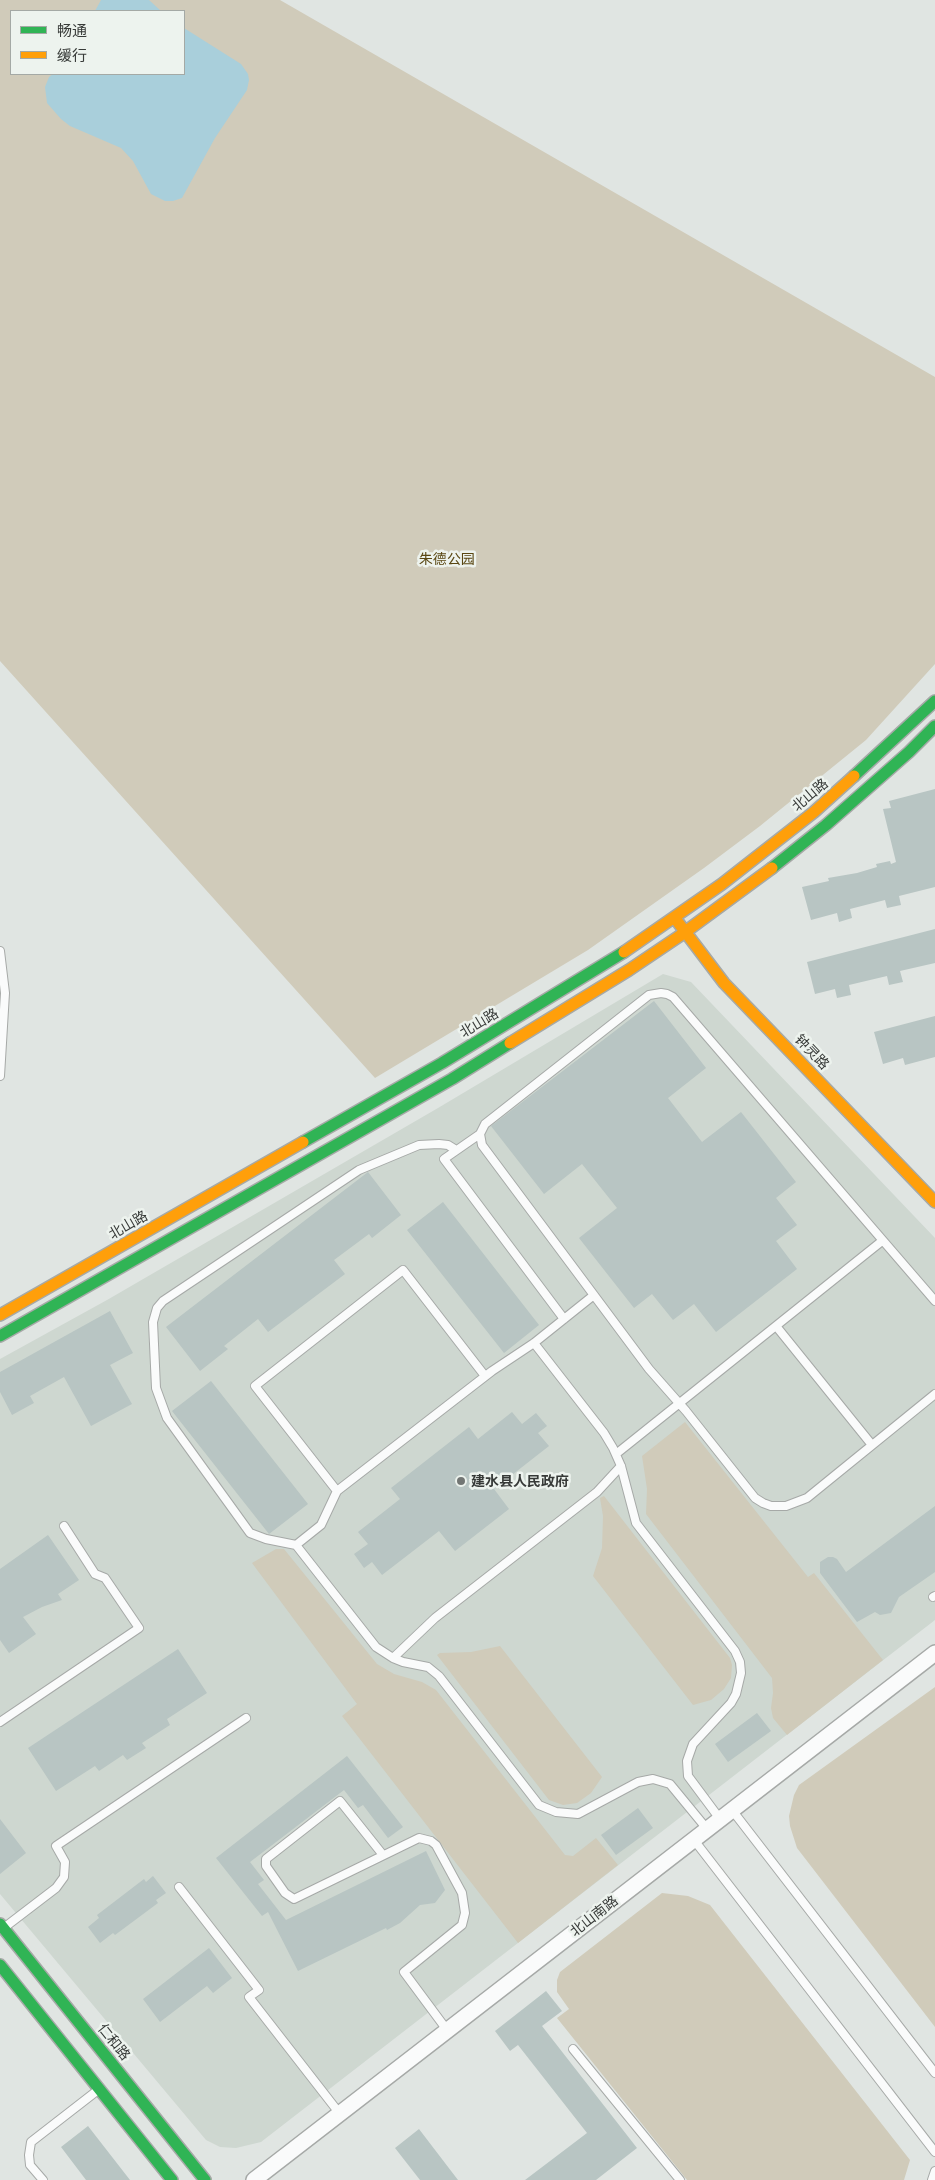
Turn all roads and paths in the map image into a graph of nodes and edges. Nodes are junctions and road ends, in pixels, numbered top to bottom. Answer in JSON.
{"nodes":[{"id":1,"x":935,"y":701,"type":"edge"},
{"id":2,"x":935,"y":726,"type":"edge"},
{"id":3,"x":675,"y":917,"type":"junction"},
{"id":4,"x":686,"y":932,"type":"junction"},
{"id":5,"x":0,"y":951,"type":"edge"},
{"id":6,"x":0,"y":1076,"type":"edge"},
{"id":7,"x":480,"y":1134,"type":"junction"},
{"id":8,"x":456,"y":1150,"type":"junction"},
{"id":9,"x":935,"y":1202,"type":"edge"},
{"id":10,"x":882,"y":1241,"type":"junction"},
{"id":11,"x":594,"y":1295,"type":"junction"},
{"id":12,"x":935,"y":1302,"type":"edge"},
{"id":13,"x":0,"y":1315,"type":"edge"},
{"id":14,"x":564,"y":1319,"type":"junction"},
{"id":15,"x":776,"y":1326,"type":"junction"},
{"id":16,"x":0,"y":1336,"type":"edge"},
{"id":17,"x":534,"y":1343,"type":"junction"},
{"id":18,"x":485,"y":1376,"type":"junction"},
{"id":19,"x":935,"y":1394,"type":"edge"},
{"id":20,"x":679,"y":1403,"type":"junction"},
{"id":21,"x":872,"y":1445,"type":"junction"},
{"id":22,"x":616,"y":1454,"type":"junction"},
{"id":23,"x":621,"y":1466,"type":"junction"},
{"id":24,"x":337,"y":1491,"type":"junction"},
{"id":25,"x":64,"y":1526,"type":"dead end"},
{"id":26,"x":296,"y":1544,"type":"junction"},
{"id":27,"x":935,"y":1653,"type":"edge"},
{"id":28,"x":393,"y":1658,"type":"junction"},
{"id":29,"x":246,"y":1718,"type":"dead end"},
{"id":30,"x":0,"y":1722,"type":"edge"},
{"id":31,"x":726,"y":1815,"type":"junction"},
{"id":32,"x":707,"y":1829,"type":"junction"},
{"id":33,"x":694,"y":1840,"type":"junction"},
{"id":34,"x":383,"y":1855,"type":"junction"},
{"id":35,"x":179,"y":1887,"type":"dead end"},
{"id":36,"x":2,"y":1926,"type":"edge"},
{"id":37,"x":0,"y":1965,"type":"edge"},
{"id":38,"x":447,"y":2030,"type":"junction"},
{"id":39,"x":573,"y":2049,"type":"dead end"},
{"id":40,"x":935,"y":2073,"type":"edge"},
{"id":41,"x":99,"y":2088,"type":"junction"},
{"id":42,"x":340,"y":2114,"type":"junction"},
{"id":43,"x":935,"y":2152,"type":"edge"},
{"id":44,"x":935,"y":2171,"type":"edge"},
{"id":45,"x":42,"y":2180,"type":"edge"},
{"id":46,"x":172,"y":2180,"type":"edge"},
{"id":47,"x":205,"y":2180,"type":"edge"},
{"id":48,"x":254,"y":2180,"type":"edge"},
{"id":49,"x":680,"y":2180,"type":"edge"},
{"id":50,"x":932,"y":2180,"type":"edge"}],
"edges":[{"from":1,"to":3,"type":"street","name":"北山路"},
{"from":2,"to":4,"type":"street"},
{"from":3,"to":4,"type":"street","name":"钟灵路"},
{"from":3,"to":13,"type":"street","name":"北山路"},
{"from":4,"to":9,"type":"street","name":"钟灵路"},
{"from":4,"to":16,"type":"street"},
{"from":5,"to":6,"type":"lane"},
{"from":7,"to":8,"type":"lane"},
{"from":7,"to":10,"type":"lane"},
{"from":7,"to":11,"type":"lane"},
{"from":8,"to":14,"type":"lane"},
{"from":8,"to":26,"type":"lane"},
{"from":10,"to":12,"type":"lane"},
{"from":10,"to":15,"type":"lane"},
{"from":11,"to":14,"type":"lane"},
{"from":11,"to":20,"type":"lane"},
{"from":14,"to":17,"type":"lane"},
{"from":15,"to":20,"type":"lane"},
{"from":15,"to":21,"type":"lane"},
{"from":17,"to":18,"type":"lane"},
{"from":17,"to":22,"type":"lane"},
{"from":18,"to":24,"type":"lane"},
{"from":18,"to":24,"type":"lane"},
{"from":19,"to":21,"type":"lane"},
{"from":20,"to":21,"type":"lane"},
{"from":20,"to":22,"type":"lane"},
{"from":22,"to":23,"type":"lane"},
{"from":23,"to":28,"type":"lane"},
{"from":23,"to":31,"type":"lane"},
{"from":24,"to":26,"type":"lane"},
{"from":25,"to":30,"type":"lane"},
{"from":26,"to":28,"type":"lane"},
{"from":27,"to":31,"type":"street","name":"北山南路"},
{"from":28,"to":32,"type":"lane"},
{"from":29,"to":36,"type":"lane"},
{"from":31,"to":32,"type":"street","name":"北山南路"},
{"from":31,"to":40,"type":"lane"},
{"from":32,"to":33,"type":"street","name":"北山南路"},
{"from":33,"to":38,"type":"street","name":"北山南路"},
{"from":33,"to":43,"type":"lane"},
{"from":34,"to":34,"type":"lane"},
{"from":34,"to":38,"type":"lane"},
{"from":35,"to":42,"type":"lane"},
{"from":36,"to":47,"type":"street","name":"仁和路"},
{"from":37,"to":41,"type":"street"},
{"from":38,"to":42,"type":"street","name":"北山南路"},
{"from":39,"to":49,"type":"lane"},
{"from":41,"to":45,"type":"lane"},
{"from":41,"to":46,"type":"street"},
{"from":42,"to":48,"type":"street","name":"北山南路"},
{"from":44,"to":50,"type":"lane"}]}
